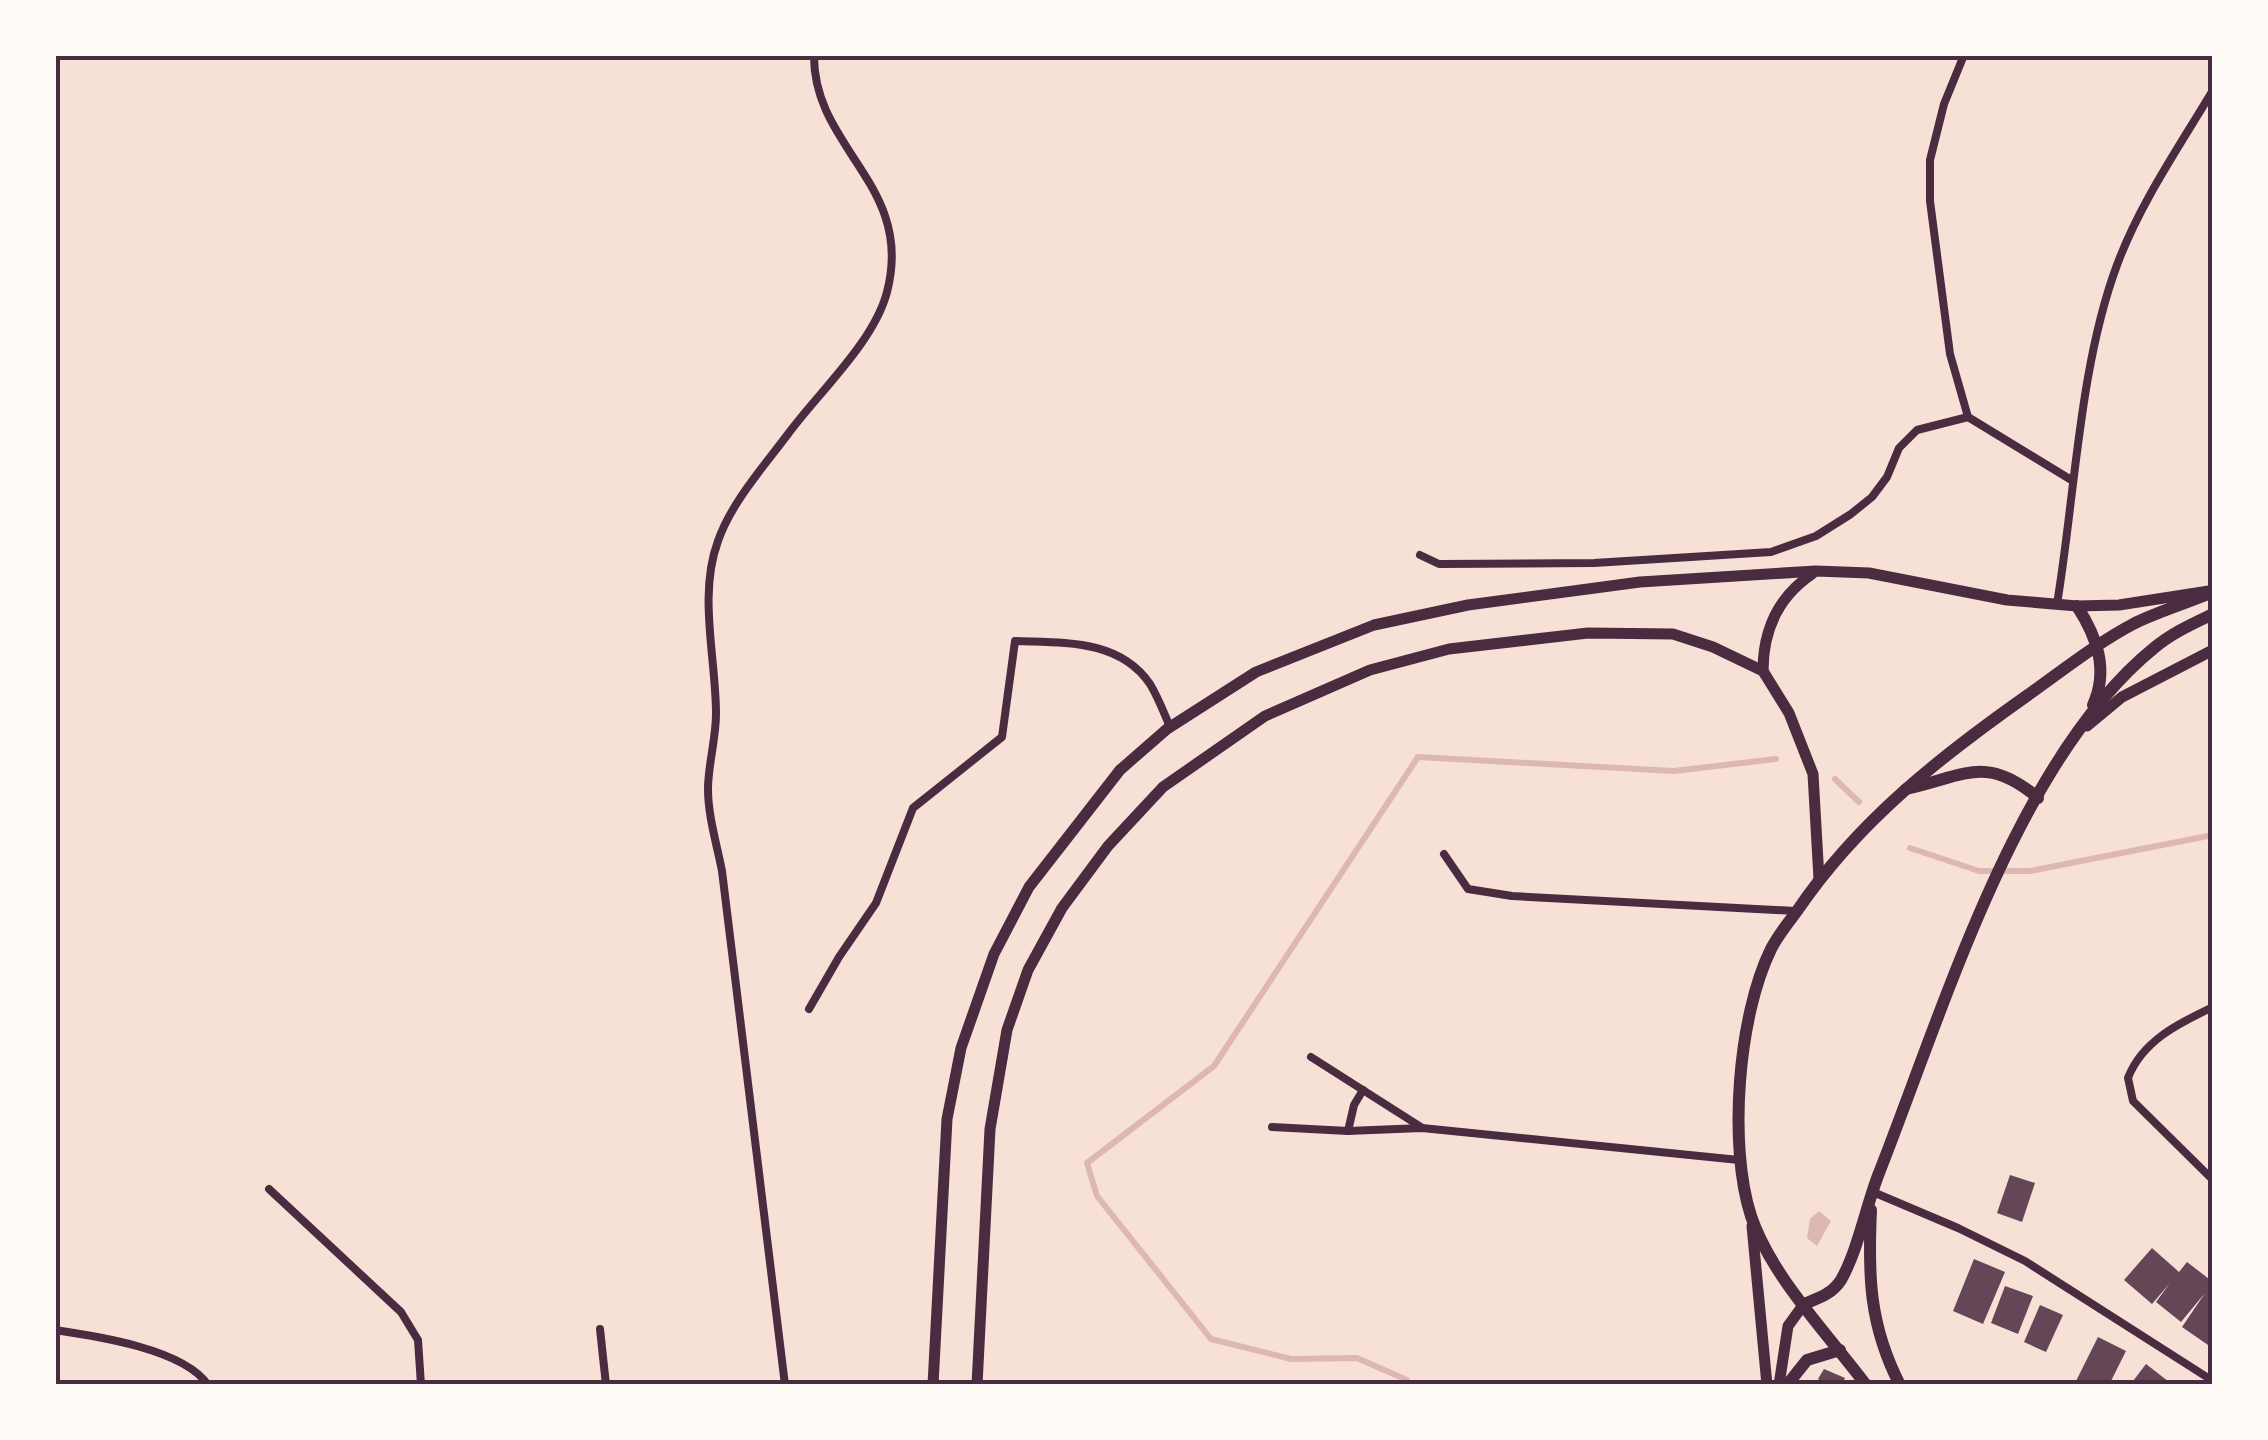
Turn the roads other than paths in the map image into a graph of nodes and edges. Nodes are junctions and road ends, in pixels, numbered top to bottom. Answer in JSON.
{"nodes":[{"id":1,"x":814,"y":55,"type":"edge"},
{"id":2,"x":1964,"y":55,"type":"edge"},
{"id":3,"x":2213,"y":90,"type":"edge"},
{"id":4,"x":1968,"y":416,"type":"junction"},
{"id":5,"x":2073,"y":480,"type":"junction"},
{"id":6,"x":1420,"y":554,"type":"dead end"},
{"id":7,"x":1816,"y":571,"type":"junction"},
{"id":8,"x":2213,"y":592,"type":"edge"},
{"id":9,"x":2057,"y":604,"type":"junction"},
{"id":10,"x":2077,"y":606,"type":"junction"},
{"id":11,"x":2213,"y":614,"type":"edge"},
{"id":12,"x":2096,"y":646,"type":"junction"},
{"id":13,"x":2213,"y":650,"type":"edge"},
{"id":14,"x":1763,"y":671,"type":"junction"},
{"id":15,"x":2086,"y":721,"type":"junction"},
{"id":16,"x":1170,"y":727,"type":"junction"},
{"id":17,"x":2076,"y":736,"type":"junction"},
{"id":18,"x":1902,"y":790,"type":"junction"},
{"id":19,"x":2038,"y":798,"type":"junction"},
{"id":20,"x":1444,"y":854,"type":"dead end"},
{"id":21,"x":1819,"y":879,"type":"junction"},
{"id":22,"x":1796,"y":911,"type":"junction"},
{"id":23,"x":2213,"y":1007,"type":"edge"},
{"id":24,"x":809,"y":1009,"type":"dead end"},
{"id":25,"x":1311,"y":1057,"type":"dead end"},
{"id":26,"x":1363,"y":1090,"type":"junction"},
{"id":27,"x":1272,"y":1127,"type":"dead end"},
{"id":28,"x":1422,"y":1128,"type":"junction"},
{"id":29,"x":1348,"y":1130,"type":"junction"},
{"id":30,"x":1739,"y":1160,"type":"junction"},
{"id":31,"x":2213,"y":1180,"type":"edge"},
{"id":32,"x":269,"y":1189,"type":"dead end"},
{"id":33,"x":1872,"y":1192,"type":"junction"},
{"id":34,"x":1751,"y":1217,"type":"junction"},
{"id":35,"x":1804,"y":1304,"type":"junction"},
{"id":36,"x":600,"y":1329,"type":"dead end"},
{"id":37,"x":55,"y":1330,"type":"edge"},
{"id":38,"x":1840,"y":1350,"type":"junction"},
{"id":39,"x":2213,"y":1381,"type":"edge"},
{"id":40,"x":208,"y":1385,"type":"edge"},
{"id":41,"x":421,"y":1385,"type":"edge"},
{"id":42,"x":606,"y":1385,"type":"edge"},
{"id":43,"x":784,"y":1385,"type":"edge"},
{"id":44,"x":934,"y":1385,"type":"edge"},
{"id":45,"x":977,"y":1385,"type":"edge"},
{"id":46,"x":1767,"y":1385,"type":"edge"},
{"id":47,"x":1779,"y":1385,"type":"edge"},
{"id":48,"x":1787,"y":1385,"type":"edge"},
{"id":49,"x":1866,"y":1385,"type":"edge"},
{"id":50,"x":1900,"y":1385,"type":"edge"}],
"edges":[{"from":1,"to":43,"type":"street"},
{"from":2,"to":4,"type":"street"},
{"from":3,"to":5,"type":"street"},
{"from":4,"to":5,"type":"street"},
{"from":4,"to":6,"type":"street"},
{"from":5,"to":9,"type":"street"},
{"from":7,"to":9,"type":"main road"},
{"from":7,"to":14,"type":"main road"},
{"from":7,"to":16,"type":"main road"},
{"from":8,"to":10,"type":"main road"},
{"from":8,"to":12,"type":"main road"},
{"from":9,"to":10,"type":"main road"},
{"from":10,"to":12,"type":"main road"},
{"from":11,"to":15,"type":"main road"},
{"from":12,"to":15,"type":"main road"},
{"from":12,"to":18,"type":"main road"},
{"from":13,"to":17,"type":"main road"},
{"from":14,"to":21,"type":"main road"},
{"from":14,"to":45,"type":"main road"},
{"from":15,"to":17,"type":"main road"},
{"from":16,"to":24,"type":"street"},
{"from":16,"to":44,"type":"main road"},
{"from":17,"to":19,"type":"main road"},
{"from":18,"to":19,"type":"main road"},
{"from":18,"to":21,"type":"main road"},
{"from":19,"to":33,"type":"main road"},
{"from":20,"to":22,"type":"street"},
{"from":21,"to":22,"type":"main road"},
{"from":22,"to":30,"type":"main road"},
{"from":23,"to":31,"type":"street"},
{"from":25,"to":26,"type":"street"},
{"from":26,"to":28,"type":"street"},
{"from":26,"to":29,"type":"street"},
{"from":27,"to":29,"type":"street"},
{"from":28,"to":29,"type":"street"},
{"from":28,"to":30,"type":"street"},
{"from":30,"to":34,"type":"main road"},
{"from":32,"to":41,"type":"street"},
{"from":33,"to":35,"type":"main road"},
{"from":33,"to":39,"type":"street"},
{"from":33,"to":50,"type":"main road"},
{"from":34,"to":35,"type":"main road"},
{"from":34,"to":46,"type":"main road"},
{"from":35,"to":38,"type":"main road"},
{"from":35,"to":47,"type":"main road"},
{"from":36,"to":42,"type":"street"},
{"from":37,"to":40,"type":"street"},
{"from":38,"to":48,"type":"main road"},
{"from":38,"to":49,"type":"main road"}]}
